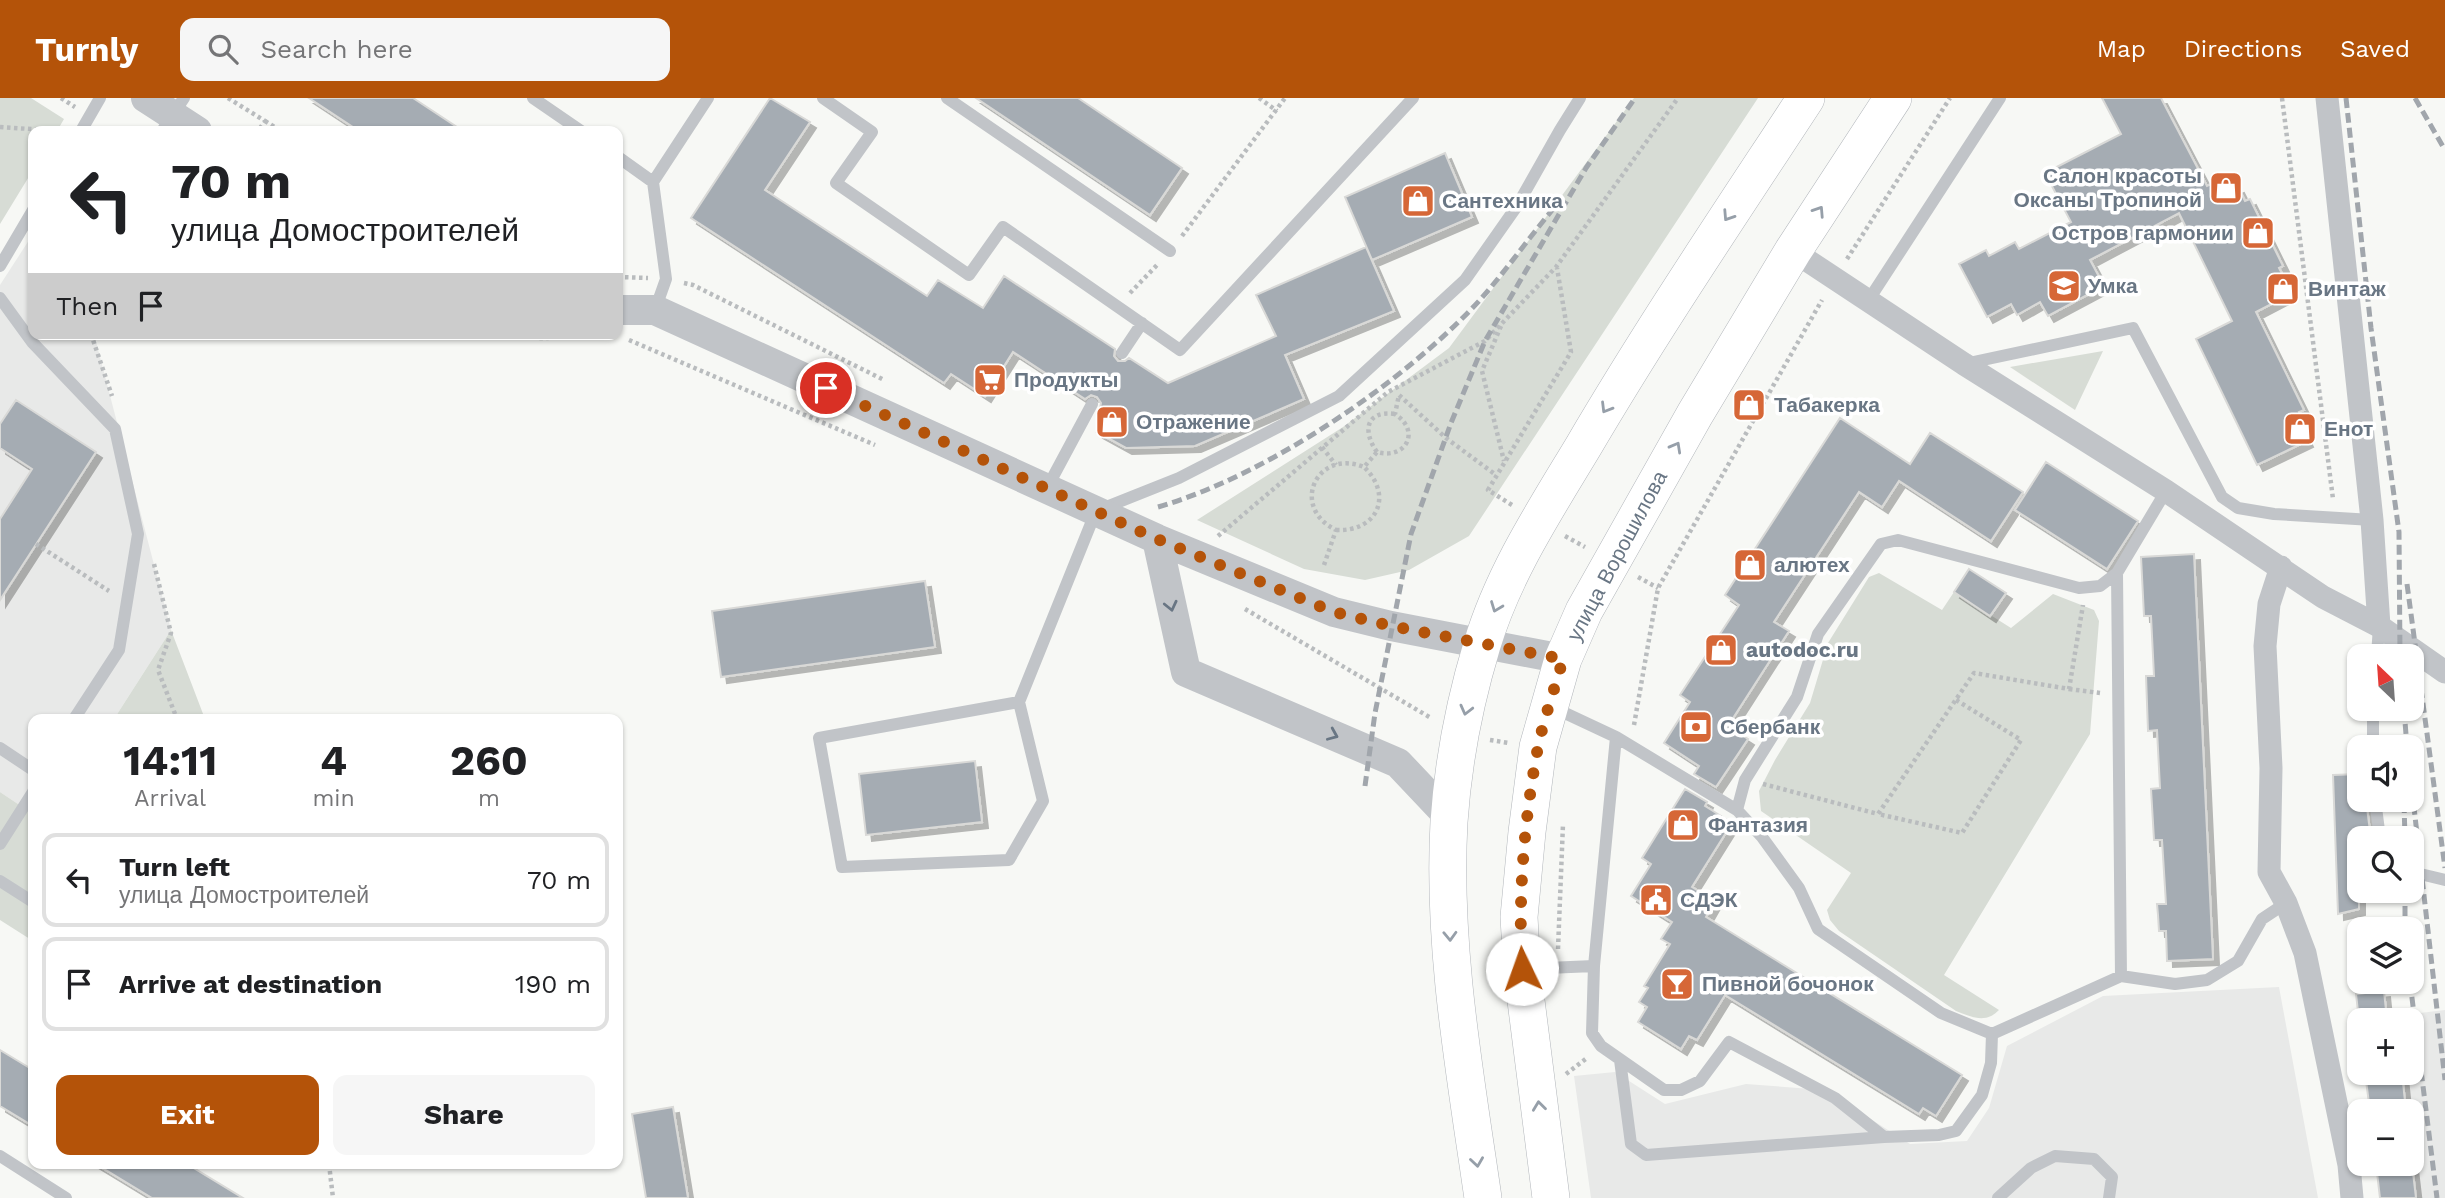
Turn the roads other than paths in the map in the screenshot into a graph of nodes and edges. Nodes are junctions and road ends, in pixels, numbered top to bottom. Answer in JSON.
{"nodes":[{"id":1,"x":100,"y":98,"type":"edge"},
{"id":2,"x":146,"y":98,"type":"edge"},
{"id":3,"x":533,"y":98,"type":"edge"},
{"id":4,"x":708,"y":98,"type":"edge"},
{"id":5,"x":823,"y":98,"type":"edge"},
{"id":6,"x":947,"y":98,"type":"edge"},
{"id":7,"x":1413,"y":98,"type":"edge"},
{"id":8,"x":1580,"y":98,"type":"edge"},
{"id":9,"x":1806,"y":98,"type":"edge"},
{"id":10,"x":1893,"y":98,"type":"edge"},
{"id":11,"x":2000,"y":98,"type":"edge"},
{"id":12,"x":2327,"y":98,"type":"edge"},
{"id":13,"x":173,"y":115,"type":"edge"},
{"id":14,"x":84,"y":126,"type":"edge"},
{"id":15,"x":190,"y":126,"type":"edge"},
{"id":16,"x":574,"y":126,"type":"edge"},
{"id":17,"x":623,"y":161,"type":"edge"},
{"id":18,"x":653,"y":182,"type":"junction"},
{"id":19,"x":28,"y":218,"type":"edge"},
{"id":20,"x":1170,"y":251,"type":"road end"},
{"id":21,"x":1793,"y":251,"type":"junction"},
{"id":22,"x":0,"y":266,"type":"edge"},
{"id":23,"x":0,"y":298,"type":"edge"},
{"id":24,"x":1868,"y":301,"type":"junction"},
{"id":25,"x":623,"y":310,"type":"edge"},
{"id":26,"x":655,"y":310,"type":"junction"},
{"id":27,"x":1142,"y":323,"type":"junction"},
{"id":28,"x":28,"y":336,"type":"edge"},
{"id":29,"x":31,"y":340,"type":"edge"},
{"id":30,"x":1122,"y":354,"type":"dead end"},
{"id":31,"x":1964,"y":364,"type":"junction"},
{"id":32,"x":1092,"y":404,"type":"dead end"},
{"id":33,"x":1046,"y":488,"type":"junction"},
{"id":34,"x":2166,"y":491,"type":"junction"},
{"id":35,"x":1096,"y":511,"type":"junction"},
{"id":36,"x":2372,"y":520,"type":"junction"},
{"id":37,"x":1157,"y":539,"type":"junction"},
{"id":38,"x":2281,"y":567,"type":"junction"},
{"id":39,"x":2117,"y":573,"type":"junction"},
{"id":40,"x":2379,"y":626,"type":"junction"},
{"id":41,"x":1482,"y":644,"type":"junction"},
{"id":42,"x":2378,"y":644,"type":"edge"},
{"id":43,"x":1563,"y":659,"type":"junction"},
{"id":44,"x":2445,"y":673,"type":"edge"},
{"id":45,"x":1019,"y":702,"type":"junction"},
{"id":46,"x":1549,"y":706,"type":"junction"},
{"id":47,"x":77,"y":714,"type":"edge"},
{"id":48,"x":1616,"y":737,"type":"junction"},
{"id":49,"x":0,"y":748,"type":"edge"},
{"id":50,"x":28,"y":767,"type":"edge"},
{"id":51,"x":28,"y":800,"type":"edge"},
{"id":52,"x":1737,"y":810,"type":"junction"},
{"id":53,"x":1450,"y":818,"type":"junction"},
{"id":54,"x":0,"y":844,"type":"edge"},
{"id":55,"x":2424,"y":875,"type":"edge"},
{"id":56,"x":2445,"y":880,"type":"edge"},
{"id":57,"x":0,"y":881,"type":"edge"},
{"id":58,"x":28,"y":899,"type":"edge"},
{"id":59,"x":2286,"y":903,"type":"junction"},
{"id":60,"x":1594,"y":966,"type":"junction"},
{"id":61,"x":1522,"y":969,"type":"junction"},
{"id":62,"x":2121,"y":976,"type":"junction"},
{"id":63,"x":1992,"y":1034,"type":"junction"},
{"id":64,"x":1620,"y":1060,"type":"junction"},
{"id":65,"x":1884,"y":1137,"type":"junction"},
{"id":66,"x":0,"y":1156,"type":"edge"},
{"id":67,"x":66,"y":1198,"type":"edge"},
{"id":68,"x":1483,"y":1198,"type":"edge"},
{"id":69,"x":1551,"y":1198,"type":"edge"},
{"id":70,"x":1998,"y":1198,"type":"edge"},
{"id":71,"x":2109,"y":1198,"type":"edge"},
{"id":72,"x":2351,"y":1198,"type":"edge"}],
"edges":[{"from":1,"to":14,"type":"lane"},
{"from":2,"to":13,"type":"street"},
{"from":3,"to":16,"type":"lane"},
{"from":4,"to":18,"type":"lane"},
{"from":5,"to":27,"type":"lane"},
{"from":6,"to":20,"type":"lane"},
{"from":7,"to":27,"type":"lane"},
{"from":8,"to":35,"type":"lane"},
{"from":9,"to":41,"type":"main road","one_way":true},
{"from":21,"to":10,"type":"main road","name":"улица Ворошилова","one_way":true},
{"from":11,"to":24,"type":"lane"},
{"from":12,"to":36,"type":"street"},
{"from":13,"to":15,"type":"street"},
{"from":17,"to":18,"type":"lane"},
{"from":18,"to":26,"type":"lane"},
{"from":19,"to":22,"type":"lane"},
{"from":21,"to":24,"type":"street"},
{"from":43,"to":21,"type":"main road","name":"улица Ворошилова","one_way":true},
{"from":23,"to":28,"type":"lane"},
{"from":24,"to":31,"type":"street"},
{"from":25,"to":26,"type":"street"},
{"from":26,"to":33,"type":"street"},
{"from":27,"to":30,"type":"lane"},
{"from":29,"to":47,"type":"lane"},
{"from":31,"to":34,"type":"street"},
{"from":31,"to":36,"type":"lane"},
{"from":32,"to":33,"type":"lane"},
{"from":33,"to":35,"type":"street"},
{"from":34,"to":38,"type":"street"},
{"from":34,"to":39,"type":"lane"},
{"from":35,"to":37,"type":"street"},
{"from":35,"to":45,"type":"lane"},
{"from":36,"to":40,"type":"street"},
{"from":37,"to":41,"type":"street"},
{"from":37,"to":53,"type":"street","one_way":true},
{"from":38,"to":40,"type":"street"},
{"from":38,"to":59,"type":"street"},
{"from":39,"to":52,"type":"lane"},
{"from":39,"to":62,"type":"lane"},
{"from":40,"to":42,"type":"lane"},
{"from":40,"to":44,"type":"street"},
{"from":41,"to":43,"type":"street"},
{"from":41,"to":53,"type":"main road","one_way":true},
{"from":43,"to":46,"type":"main road","name":"улица Ворошилова"},
{"from":45,"to":45,"type":"lane"},
{"from":46,"to":48,"type":"lane"},
{"from":46,"to":61,"type":"main road","name":"улица Ворошилова"},
{"from":48,"to":52,"type":"lane"},
{"from":48,"to":60,"type":"lane"},
{"from":49,"to":50,"type":"lane"},
{"from":51,"to":54,"type":"lane"},
{"from":52,"to":63,"type":"lane"},
{"from":53,"to":68,"type":"main road","one_way":true},
{"from":55,"to":56,"type":"lane"},
{"from":57,"to":58,"type":"lane"},
{"from":59,"to":62,"type":"lane"},
{"from":59,"to":72,"type":"street"},
{"from":60,"to":61,"type":"lane"},
{"from":60,"to":64,"type":"lane"},
{"from":69,"to":61,"type":"main road","name":"улица Ворошилова","one_way":true},
{"from":62,"to":63,"type":"lane"},
{"from":63,"to":65,"type":"lane"},
{"from":64,"to":65,"type":"lane"},
{"from":64,"to":65,"type":"lane"},
{"from":66,"to":67,"type":"lane"},
{"from":70,"to":71,"type":"lane"}]}
